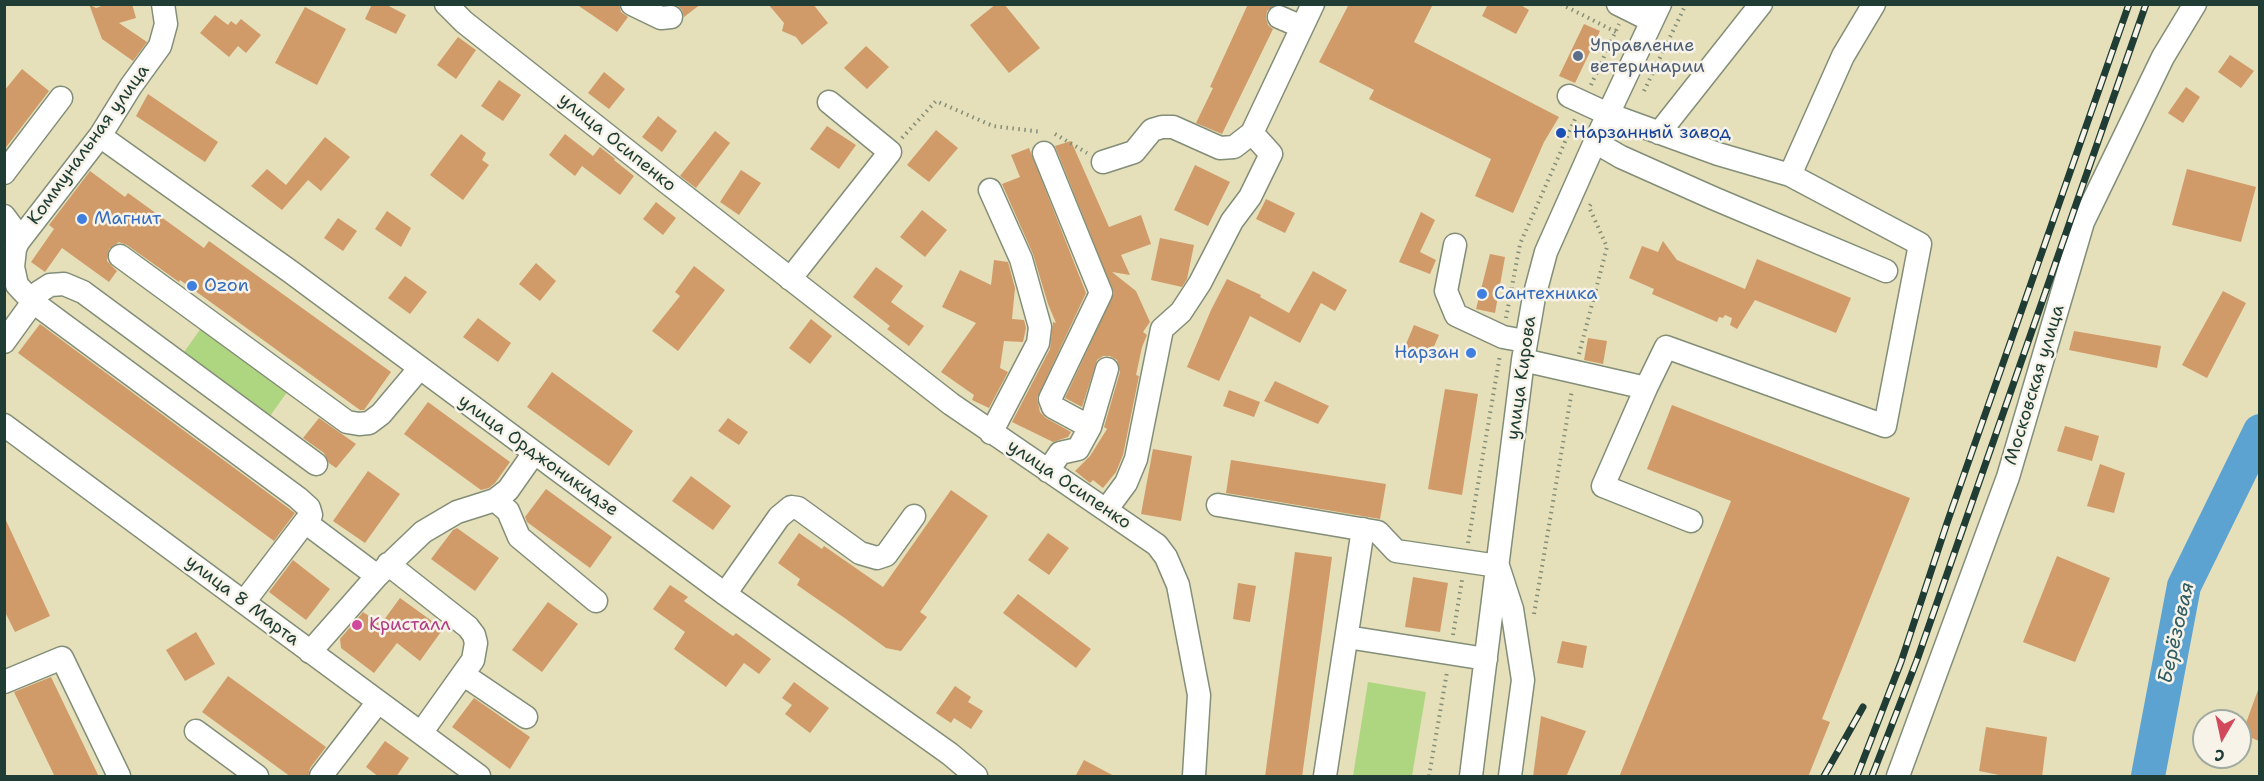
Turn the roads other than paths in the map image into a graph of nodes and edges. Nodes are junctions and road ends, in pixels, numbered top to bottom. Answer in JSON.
{"nodes":[{"id":1,"x":163,"y":4,"type":"edge"},
{"id":2,"x":446,"y":4,"type":"edge"},
{"id":3,"x":632,"y":4,"type":"edge"},
{"id":4,"x":1313,"y":4,"type":"edge"},
{"id":5,"x":1618,"y":4,"type":"edge"},
{"id":6,"x":1761,"y":4,"type":"edge"},
{"id":7,"x":1874,"y":4,"type":"edge"},
{"id":8,"x":2197,"y":6,"type":"edge"},
{"id":9,"x":1656,"y":13,"type":"edge"},
{"id":10,"x":671,"y":17,"type":"dead end"},
{"id":11,"x":1279,"y":17,"type":"dead end"},
{"id":12,"x":1302,"y":27,"type":"junction"},
{"id":13,"x":1569,"y":96,"type":"dead end"},
{"id":14,"x":61,"y":98,"type":"dead end"},
{"id":15,"x":829,"y":102,"type":"dead end"},
{"id":16,"x":1618,"y":118,"type":"junction"},
{"id":17,"x":1252,"y":133,"type":"junction"},
{"id":18,"x":1659,"y":133,"type":"junction"},
{"id":19,"x":100,"y":136,"type":"junction"},
{"id":20,"x":1595,"y":142,"type":"junction"},
{"id":21,"x":1044,"y":153,"type":"dead end"},
{"id":22,"x":1103,"y":162,"type":"road end"},
{"id":23,"x":4,"y":172,"type":"edge"},
{"id":24,"x":1790,"y":175,"type":"junction"},
{"id":25,"x":990,"y":190,"type":"dead end"},
{"id":26,"x":4,"y":216,"type":"edge"},
{"id":27,"x":18,"y":242,"type":"junction"},
{"id":28,"x":1455,"y":245,"type":"dead end"},
{"id":29,"x":120,"y":256,"type":"dead end"},
{"id":30,"x":1886,"y":271,"type":"dead end"},
{"id":31,"x":790,"y":279,"type":"junction"},
{"id":32,"x":33,"y":302,"type":"junction"},
{"id":33,"x":4,"y":342,"type":"edge"},
{"id":34,"x":1524,"y":350,"type":"junction"},
{"id":35,"x":419,"y":369,"type":"junction"},
{"id":36,"x":1107,"y":369,"type":"dead end"},
{"id":37,"x":1646,"y":388,"type":"junction"},
{"id":38,"x":4,"y":425,"type":"edge"},
{"id":39,"x":1090,"y":427,"type":"junction"},
{"id":40,"x":991,"y":433,"type":"junction"},
{"id":41,"x":534,"y":453,"type":"junction"},
{"id":42,"x":316,"y":464,"type":"dead end"},
{"id":43,"x":1048,"y":471,"type":"junction"},
{"id":44,"x":495,"y":500,"type":"junction"},
{"id":45,"x":1218,"y":505,"type":"dead end"},
{"id":46,"x":1106,"y":510,"type":"junction"},
{"id":47,"x":914,"y":516,"type":"dead end"},
{"id":48,"x":1691,"y":521,"type":"dead end"},
{"id":49,"x":305,"y":522,"type":"junction"},
{"id":50,"x":1363,"y":529,"type":"junction"},
{"id":51,"x":1498,"y":566,"type":"junction"},
{"id":52,"x":382,"y":570,"type":"junction"},
{"id":53,"x":725,"y":594,"type":"junction"},
{"id":54,"x":596,"y":601,"type":"dead end"},
{"id":55,"x":244,"y":602,"type":"junction"},
{"id":56,"x":1347,"y":637,"type":"junction"},
{"id":57,"x":310,"y":652,"type":"junction"},
{"id":58,"x":1486,"y":659,"type":"junction"},
{"id":59,"x":464,"y":675,"type":"junction"},
{"id":60,"x":4,"y":682,"type":"edge"},
{"id":61,"x":378,"y":702,"type":"junction"},
{"id":62,"x":526,"y":717,"type":"dead end"},
{"id":63,"x":196,"y":731,"type":"dead end"},
{"id":64,"x":421,"y":733,"type":"junction"},
{"id":65,"x":119,"y":777,"type":"edge"},
{"id":66,"x":257,"y":777,"type":"edge"},
{"id":67,"x":321,"y":777,"type":"edge"},
{"id":68,"x":479,"y":777,"type":"edge"},
{"id":69,"x":976,"y":777,"type":"edge"},
{"id":70,"x":1194,"y":777,"type":"edge"},
{"id":71,"x":1325,"y":777,"type":"edge"},
{"id":72,"x":1471,"y":777,"type":"edge"},
{"id":73,"x":1510,"y":777,"type":"edge"},
{"id":74,"x":1898,"y":777,"type":"edge"}],
"edges":[{"from":1,"to":19,"type":"street","name":"Коммунальная улица"},
{"from":2,"to":31,"type":"street","name":"улица Осипенко"},
{"from":3,"to":10,"type":"street"},
{"from":4,"to":12,"type":"street"},
{"from":5,"to":9,"type":"street"},
{"from":6,"to":18,"type":"street"},
{"from":7,"to":24,"type":"street"},
{"from":8,"to":74,"type":"street","name":"Московская улица"},
{"from":9,"to":16,"type":"street","name":"улица Кирова"},
{"from":11,"to":12,"type":"street"},
{"from":12,"to":17,"type":"street"},
{"from":13,"to":16,"type":"street"},
{"from":14,"to":23,"type":"street"},
{"from":15,"to":31,"type":"street"},
{"from":16,"to":18,"type":"street"},
{"from":16,"to":20,"type":"street","name":"улица Кирова"},
{"from":17,"to":22,"type":"street"},
{"from":17,"to":46,"type":"street"},
{"from":18,"to":24,"type":"street"},
{"from":19,"to":27,"type":"street","name":"Коммунальная улица"},
{"from":19,"to":35,"type":"street","name":"улица Орджоникидзе"},
{"from":20,"to":30,"type":"street"},
{"from":20,"to":34,"type":"street","name":"улица Кирова"},
{"from":21,"to":39,"type":"street"},
{"from":24,"to":37,"type":"street"},
{"from":25,"to":40,"type":"street"},
{"from":26,"to":27,"type":"street"},
{"from":27,"to":32,"type":"street","name":"Коммунальная улица"},
{"from":28,"to":34,"type":"street"},
{"from":29,"to":35,"type":"street"},
{"from":31,"to":40,"type":"street","name":"улица Осипенко"},
{"from":32,"to":33,"type":"street"},
{"from":32,"to":42,"type":"street"},
{"from":32,"to":49,"type":"street","name":"Коммунальная улица"},
{"from":34,"to":37,"type":"street"},
{"from":34,"to":51,"type":"street","name":"улица Кирова"},
{"from":35,"to":41,"type":"street","name":"улица Орджоникидзе"},
{"from":36,"to":39,"type":"street"},
{"from":37,"to":48,"type":"street"},
{"from":38,"to":55,"type":"street","name":"улица 8 Марта"},
{"from":39,"to":43,"type":"street"},
{"from":40,"to":43,"type":"street","name":"улица Осипенко"},
{"from":41,"to":44,"type":"street"},
{"from":41,"to":53,"type":"street","name":"улица Орджоникидзе"},
{"from":43,"to":46,"type":"street","name":"улица Осипенко"},
{"from":44,"to":52,"type":"street"},
{"from":44,"to":54,"type":"street"},
{"from":45,"to":50,"type":"street"},
{"from":46,"to":70,"type":"street","name":"улица Осипенко"},
{"from":47,"to":53,"type":"street"},
{"from":49,"to":52,"type":"street"},
{"from":49,"to":55,"type":"street"},
{"from":50,"to":51,"type":"street"},
{"from":50,"to":56,"type":"street"},
{"from":51,"to":58,"type":"street","name":"улица Кирова"},
{"from":51,"to":73,"type":"street"},
{"from":52,"to":57,"type":"street"},
{"from":52,"to":59,"type":"street"},
{"from":53,"to":69,"type":"street","name":"улица Орджоникидзе"},
{"from":55,"to":57,"type":"street","name":"улица 8 Марта"},
{"from":56,"to":58,"type":"street"},
{"from":56,"to":71,"type":"street"},
{"from":57,"to":61,"type":"street","name":"улица 8 Марта"},
{"from":58,"to":72,"type":"street","name":"улица Кирова"},
{"from":59,"to":62,"type":"street"},
{"from":59,"to":64,"type":"street"},
{"from":60,"to":65,"type":"street"},
{"from":61,"to":64,"type":"street","name":"улица 8 Марта"},
{"from":61,"to":67,"type":"street"},
{"from":63,"to":66,"type":"street"},
{"from":64,"to":68,"type":"street","name":"улица 8 Марта"}]}
